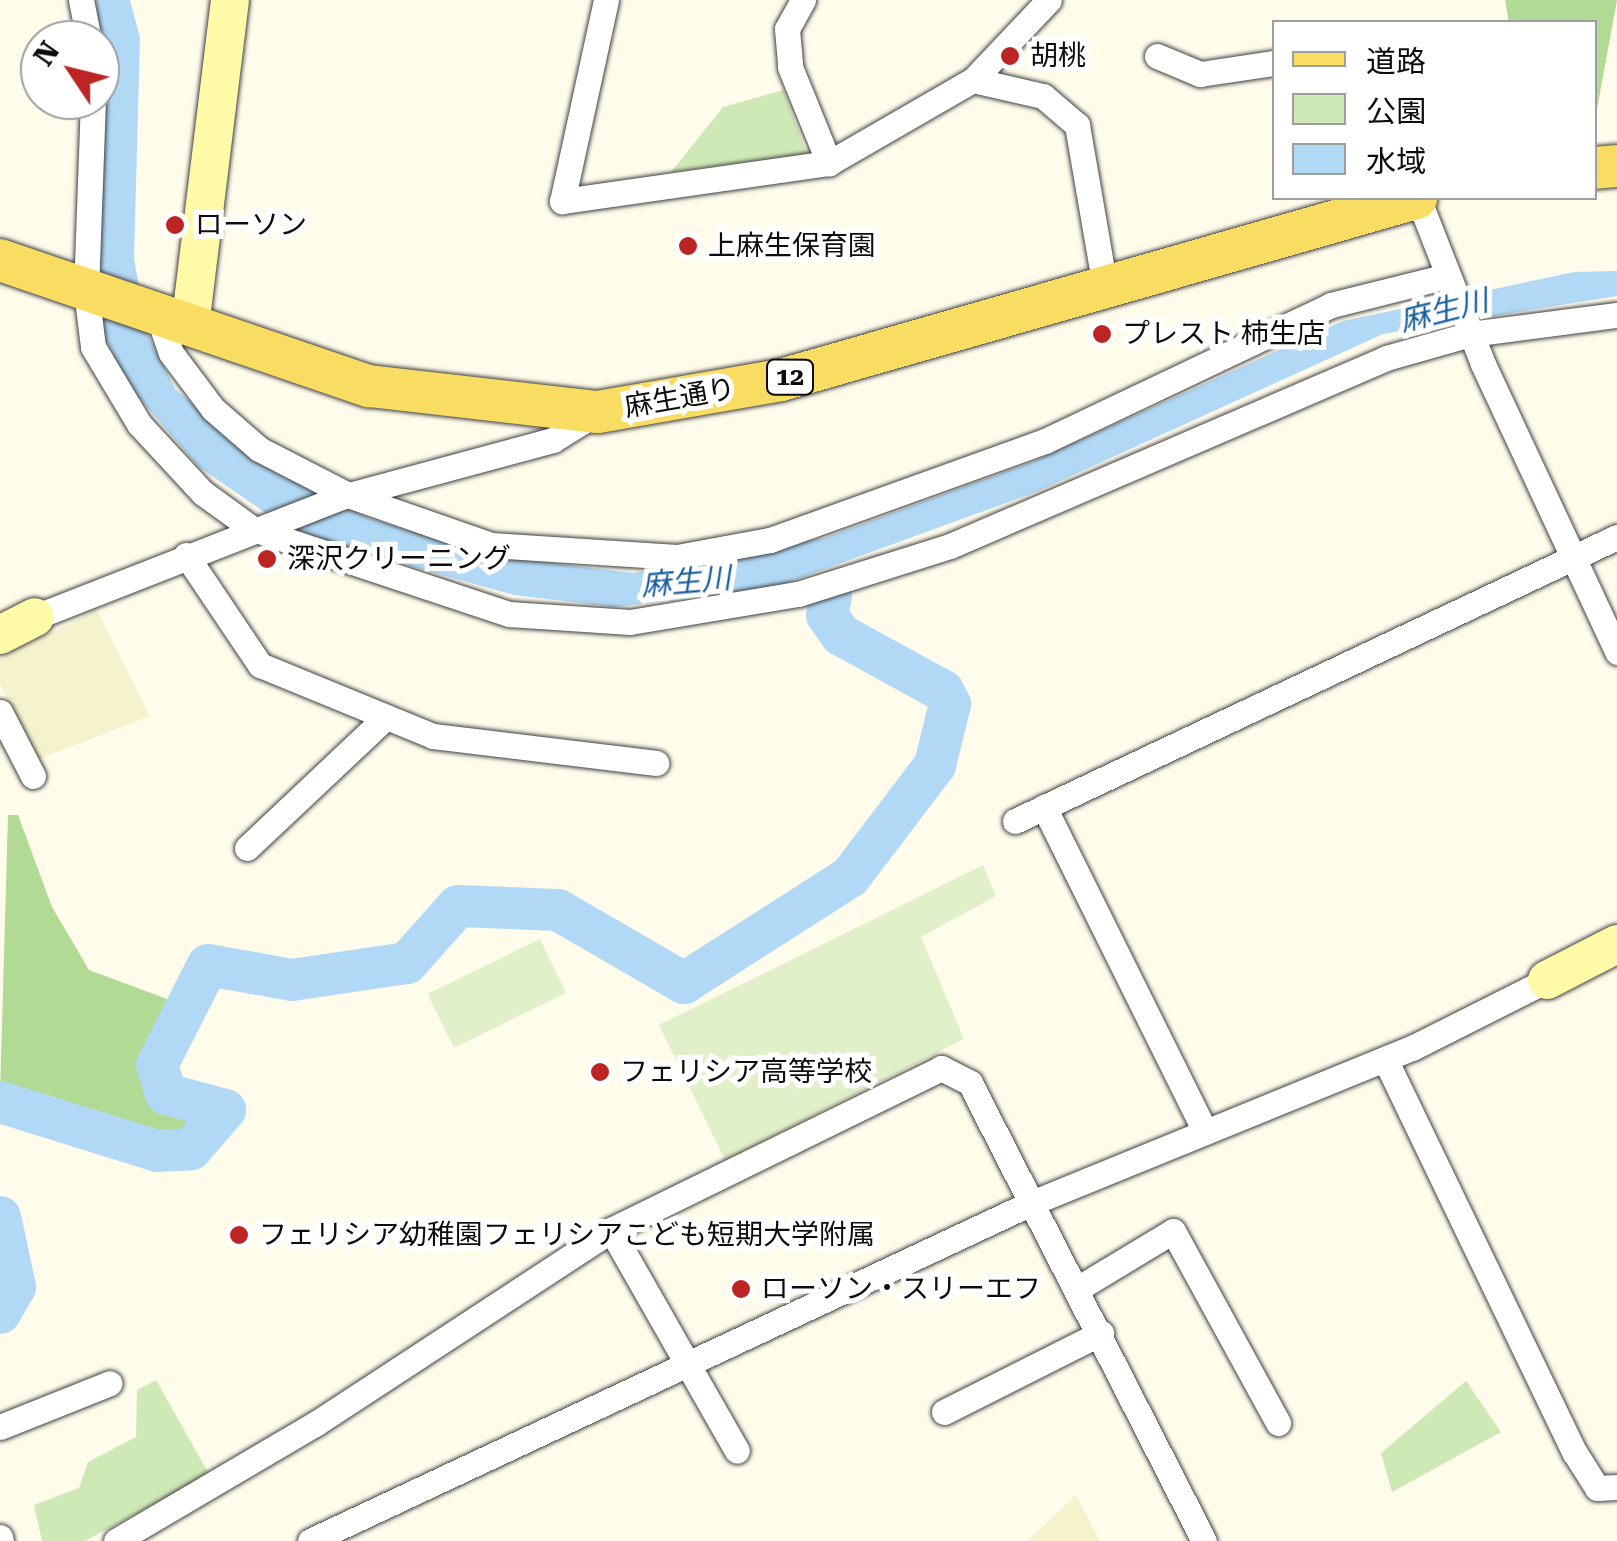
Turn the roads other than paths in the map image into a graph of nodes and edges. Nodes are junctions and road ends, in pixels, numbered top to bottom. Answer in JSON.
{"nodes":[{"id":1,"x":230,"y":0,"type":"edge"},
{"id":2,"x":606,"y":0,"type":"edge"},
{"id":3,"x":803,"y":0,"type":"edge"},
{"id":4,"x":1049,"y":0,"type":"edge"},
{"id":5,"x":1157,"y":56,"type":"dead end"},
{"id":6,"x":1272,"y":63,"type":"edge"},
{"id":7,"x":974,"y":80,"type":"junction"},
{"id":8,"x":92,"y":120,"type":"edge"},
{"id":9,"x":828,"y":163,"type":"junction"},
{"id":10,"x":1398,"y":200,"type":"edge"},
{"id":11,"x":1402,"y":200,"type":"edge"},
{"id":12,"x":0,"y":260,"type":"edge"},
{"id":13,"x":1449,"y":280,"type":"junction"},
{"id":14,"x":1105,"y":287,"type":"junction"},
{"id":15,"x":86,"y":290,"type":"junction"},
{"id":16,"x":1617,"y":315,"type":"edge"},
{"id":17,"x":174,"y":320,"type":"junction"},
{"id":18,"x":1468,"y":330,"type":"junction"},
{"id":19,"x":598,"y":412,"type":"junction"},
{"id":20,"x":343,"y":496,"type":"junction"},
{"id":21,"x":263,"y":525,"type":"junction"},
{"id":22,"x":1617,"y":536,"type":"edge"},
{"id":23,"x":1567,"y":554,"type":"junction"},
{"id":24,"x":186,"y":555,"type":"junction"},
{"id":25,"x":36,"y":618,"type":"joint"},
{"id":26,"x":0,"y":635,"type":"edge"},
{"id":27,"x":1617,"y":652,"type":"edge"},
{"id":28,"x":0,"y":712,"type":"edge"},
{"id":29,"x":385,"y":718,"type":"junction"},
{"id":30,"x":656,"y":763,"type":"dead end"},
{"id":31,"x":33,"y":776,"type":"dead end"},
{"id":32,"x":1044,"y":807,"type":"junction"},
{"id":33,"x":1014,"y":821,"type":"dead end"},
{"id":34,"x":247,"y":848,"type":"dead end"},
{"id":35,"x":1617,"y":944,"type":"edge"},
{"id":36,"x":1547,"y":980,"type":"joint"},
{"id":37,"x":1385,"y":1059,"type":"junction"},
{"id":38,"x":1205,"y":1131,"type":"junction"},
{"id":39,"x":1029,"y":1204,"type":"junction"},
{"id":40,"x":611,"y":1230,"type":"junction"},
{"id":41,"x":1077,"y":1290,"type":"junction"},
{"id":42,"x":1101,"y":1332,"type":"junction"},
{"id":43,"x":688,"y":1364,"type":"junction"},
{"id":44,"x":110,"y":1383,"type":"dead end"},
{"id":45,"x":944,"y":1412,"type":"dead end"},
{"id":46,"x":1278,"y":1423,"type":"dead end"},
{"id":47,"x":0,"y":1427,"type":"edge"},
{"id":48,"x":737,"y":1451,"type":"dead end"},
{"id":49,"x":1617,"y":1487,"type":"edge"},
{"id":50,"x":116,"y":1541,"type":"edge"},
{"id":51,"x":310,"y":1541,"type":"edge"},
{"id":52,"x":1204,"y":1541,"type":"edge"}],
"edges":[{"from":1,"to":17,"type":"street"},
{"from":2,"to":9,"type":"street"},
{"from":3,"to":9,"type":"street"},
{"from":4,"to":7,"type":"street"},
{"from":5,"to":6,"type":"street"},
{"from":7,"to":9,"type":"street"},
{"from":7,"to":14,"type":"street"},
{"from":8,"to":15,"type":"street"},
{"from":10,"to":14,"type":"main road","name":"麻生通り","number":"12"},
{"from":11,"to":13,"type":"street"},
{"from":12,"to":15,"type":"main road","name":"麻生通り","number":"12"},
{"from":13,"to":18,"type":"street"},
{"from":13,"to":20,"type":"street"},
{"from":14,"to":19,"type":"main road","name":"麻生通り","number":"12"},
{"from":15,"to":17,"type":"main road","name":"麻生通り","number":"12"},
{"from":15,"to":21,"type":"street"},
{"from":16,"to":18,"type":"street"},
{"from":17,"to":19,"type":"main road","name":"麻生通り","number":"12"},
{"from":17,"to":20,"type":"street"},
{"from":18,"to":21,"type":"street"},
{"from":18,"to":23,"type":"street"},
{"from":19,"to":20,"type":"street"},
{"from":20,"to":21,"type":"street"},
{"from":21,"to":24,"type":"street"},
{"from":22,"to":23,"type":"street"},
{"from":23,"to":27,"type":"street"},
{"from":23,"to":32,"type":"street"},
{"from":24,"to":25,"type":"street"},
{"from":24,"to":29,"type":"street"},
{"from":25,"to":26,"type":"street"},
{"from":28,"to":31,"type":"street"},
{"from":29,"to":30,"type":"street"},
{"from":29,"to":34,"type":"street"},
{"from":32,"to":33,"type":"street"},
{"from":32,"to":38,"type":"street"},
{"from":35,"to":36,"type":"street"},
{"from":36,"to":37,"type":"street"},
{"from":37,"to":38,"type":"street"},
{"from":37,"to":49,"type":"street"},
{"from":38,"to":39,"type":"street"},
{"from":39,"to":40,"type":"street"},
{"from":39,"to":41,"type":"street"},
{"from":39,"to":43,"type":"street"},
{"from":40,"to":43,"type":"street"},
{"from":40,"to":50,"type":"street"},
{"from":41,"to":42,"type":"street"},
{"from":41,"to":46,"type":"street"},
{"from":42,"to":45,"type":"street"},
{"from":42,"to":52,"type":"street"},
{"from":43,"to":48,"type":"street"},
{"from":43,"to":51,"type":"street"},
{"from":44,"to":47,"type":"street"}]}
